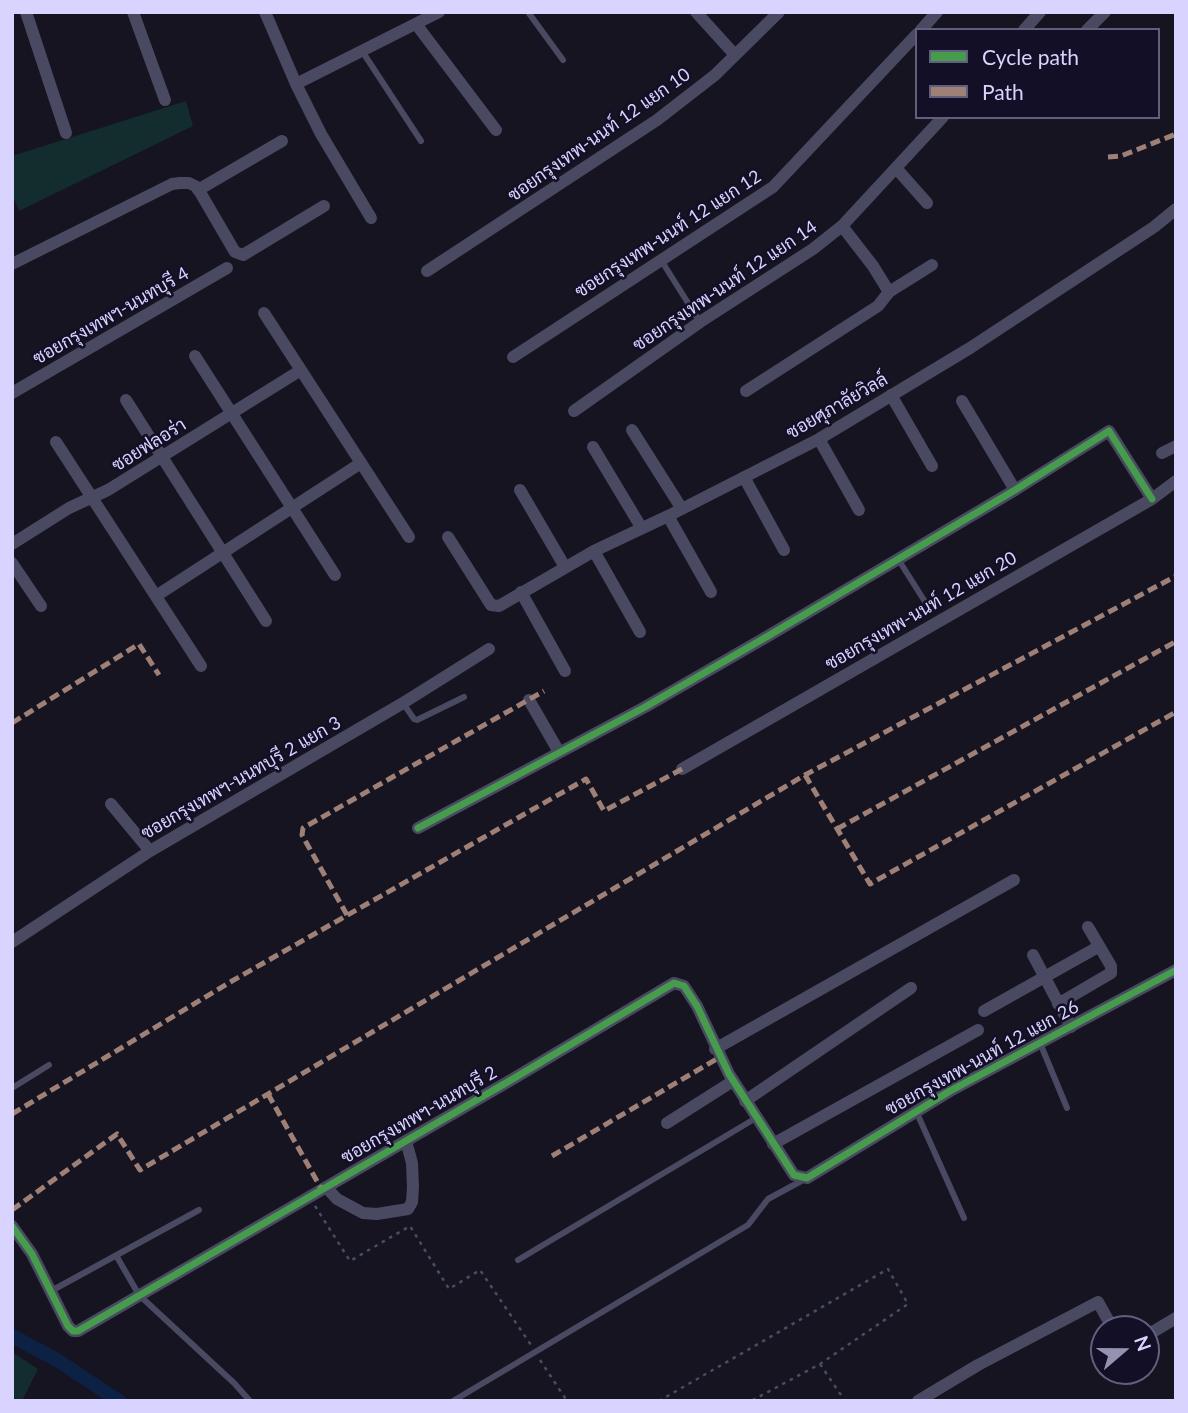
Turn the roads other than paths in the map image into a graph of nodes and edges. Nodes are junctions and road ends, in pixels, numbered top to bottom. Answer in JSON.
{"nodes":[{"id":1,"x":26,"y":12,"type":"edge"},
{"id":2,"x":133,"y":12,"type":"edge"},
{"id":3,"x":265,"y":12,"type":"edge"},
{"id":4,"x":439,"y":12,"type":"edge"},
{"id":5,"x":528,"y":12,"type":"edge"},
{"id":6,"x":696,"y":12,"type":"edge"},
{"id":7,"x":779,"y":12,"type":"edge"},
{"id":8,"x":937,"y":12,"type":"edge"},
{"id":9,"x":1040,"y":12,"type":"edge"},
{"id":10,"x":1105,"y":12,"type":"edge"},
{"id":11,"x":416,"y":24,"type":"junction"},
{"id":12,"x":922,"y":28,"type":"edge"},
{"id":13,"x":1026,"y":28,"type":"edge"},
{"id":14,"x":1089,"y":28,"type":"edge"},
{"id":15,"x":915,"y":36,"type":"edge"},
{"id":16,"x":362,"y":51,"type":"junction"},
{"id":17,"x":735,"y":55,"type":"junction"},
{"id":18,"x":563,"y":60,"type":"dead end"},
{"id":19,"x":296,"y":84,"type":"junction"},
{"id":20,"x":165,"y":100,"type":"dead end"},
{"id":21,"x":941,"y":119,"type":"edge"},
{"id":22,"x":496,"y":130,"type":"dead end"},
{"id":23,"x":66,"y":134,"type":"dead end"},
{"id":24,"x":282,"y":141,"type":"dead end"},
{"id":25,"x":421,"y":141,"type":"dead end"},
{"id":26,"x":896,"y":168,"type":"junction"},
{"id":27,"x":198,"y":190,"type":"junction"},
{"id":28,"x":927,"y":203,"type":"dead end"},
{"id":29,"x":324,"y":206,"type":"dead end"},
{"id":30,"x":1176,"y":209,"type":"edge"},
{"id":31,"x":371,"y":218,"type":"dead end"},
{"id":32,"x":842,"y":226,"type":"junction"},
{"id":33,"x":661,"y":260,"type":"junction"},
{"id":34,"x":12,"y":264,"type":"edge"},
{"id":35,"x":932,"y":265,"type":"dead end"},
{"id":36,"x":227,"y":268,"type":"dead end"},
{"id":37,"x":427,"y":271,"type":"dead end"},
{"id":38,"x":889,"y":292,"type":"junction"},
{"id":39,"x":264,"y":313,"type":"dead end"},
{"id":40,"x":700,"y":322,"type":"junction"},
{"id":41,"x":195,"y":356,"type":"dead end"},
{"id":42,"x":513,"y":357,"type":"dead end"},
{"id":43,"x":301,"y":370,"type":"junction"},
{"id":44,"x":746,"y":391,"type":"dead end"},
{"id":45,"x":12,"y":393,"type":"edge"},
{"id":46,"x":891,"y":395,"type":"junction"},
{"id":47,"x":126,"y":400,"type":"dead end"},
{"id":48,"x":962,"y":401,"type":"dead end"},
{"id":49,"x":574,"y":411,"type":"dead end"},
{"id":50,"x":232,"y":413,"type":"junction"},
{"id":51,"x":632,"y":430,"type":"dead end"},
{"id":52,"x":819,"y":439,"type":"junction"},
{"id":53,"x":56,"y":442,"type":"dead end"},
{"id":54,"x":1176,"y":446,"type":"edge"},
{"id":55,"x":593,"y":447,"type":"dead end"},
{"id":56,"x":1162,"y":453,"type":"dead end"},
{"id":57,"x":162,"y":457,"type":"junction"},
{"id":58,"x":361,"y":463,"type":"junction"},
{"id":59,"x":932,"y":466,"type":"dead end"},
{"id":60,"x":744,"y":477,"type":"junction"},
{"id":61,"x":1176,"y":481,"type":"edge"},
{"id":62,"x":520,"y":490,"type":"dead end"},
{"id":63,"x":1015,"y":490,"type":"junction"},
{"id":64,"x":92,"y":497,"type":"junction"},
{"id":65,"x":1152,"y":499,"type":"junction"},
{"id":66,"x":292,"y":508,"type":"junction"},
{"id":67,"x":682,"y":509,"type":"junction"},
{"id":68,"x":859,"y":510,"type":"dead end"},
{"id":69,"x":668,"y":516,"type":"junction"},
{"id":70,"x":641,"y":527,"type":"junction"},
{"id":71,"x":409,"y":537,"type":"dead end"},
{"id":72,"x":448,"y":537,"type":"dead end"},
{"id":73,"x":15,"y":538,"type":"edge"},
{"id":74,"x":784,"y":550,"type":"dead end"},
{"id":75,"x":594,"y":551,"type":"junction"},
{"id":76,"x":222,"y":553,"type":"junction"},
{"id":77,"x":898,"y":559,"type":"junction"},
{"id":78,"x":12,"y":563,"type":"edge"},
{"id":79,"x":565,"y":567,"type":"junction"},
{"id":80,"x":335,"y":575,"type":"dead end"},
{"id":81,"x":521,"y":592,"type":"junction"},
{"id":82,"x":711,"y":592,"type":"dead end"},
{"id":83,"x":156,"y":596,"type":"junction"},
{"id":84,"x":41,"y":606,"type":"dead end"},
{"id":85,"x":929,"y":608,"type":"dead end"},
{"id":86,"x":266,"y":621,"type":"dead end"},
{"id":87,"x":640,"y":632,"type":"dead end"},
{"id":88,"x":489,"y":649,"type":"dead end"},
{"id":89,"x":201,"y":666,"type":"dead end"},
{"id":90,"x":565,"y":671,"type":"dead end"},
{"id":91,"x":464,"y":697,"type":"dead end"},
{"id":92,"x":529,"y":700,"type":"dead end"},
{"id":93,"x":403,"y":703,"type":"junction"},
{"id":94,"x":559,"y":752,"type":"junction"},
{"id":95,"x":681,"y":769,"type":"dead end"},
{"id":96,"x":111,"y":804,"type":"dead end"},
{"id":97,"x":418,"y":828,"type":"dead end"},
{"id":98,"x":150,"y":851,"type":"junction"},
{"id":99,"x":1014,"y":880,"type":"dead end"},
{"id":100,"x":1088,"y":927,"type":"dead end"},
{"id":101,"x":12,"y":942,"type":"edge"},
{"id":102,"x":1098,"y":947,"type":"junction"},
{"id":103,"x":1033,"y":955,"type":"dead end"},
{"id":104,"x":1176,"y":970,"type":"edge"},
{"id":105,"x":1043,"y":977,"type":"junction"},
{"id":106,"x":911,"y":988,"type":"dead end"},
{"id":107,"x":1058,"y":1004,"type":"junction"},
{"id":108,"x":984,"y":1011,"type":"dead end"},
{"id":109,"x":1071,"y":1027,"type":"junction"},
{"id":110,"x":978,"y":1030,"type":"dead end"},
{"id":111,"x":1040,"y":1043,"type":"junction"},
{"id":112,"x":715,"y":1049,"type":"junction"},
{"id":113,"x":49,"y":1065,"type":"dead end"},
{"id":114,"x":733,"y":1081,"type":"junction"},
{"id":115,"x":12,"y":1088,"type":"edge"},
{"id":116,"x":745,"y":1101,"type":"junction"},
{"id":117,"x":1067,"y":1108,"type":"dead end"},
{"id":118,"x":916,"y":1111,"type":"junction"},
{"id":119,"x":756,"y":1118,"type":"junction"},
{"id":120,"x":667,"y":1124,"type":"dead end"},
{"id":121,"x":406,"y":1141,"type":"junction"},
{"id":122,"x":773,"y":1144,"type":"junction"},
{"id":123,"x":807,"y":1178,"type":"junction"},
{"id":124,"x":326,"y":1187,"type":"junction"},
{"id":125,"x":200,"y":1210,"type":"dead end"},
{"id":126,"x":964,"y":1219,"type":"dead end"},
{"id":127,"x":12,"y":1226,"type":"edge"},
{"id":128,"x":117,"y":1257,"type":"junction"},
{"id":129,"x":518,"y":1260,"type":"dead end"},
{"id":130,"x":51,"y":1291,"type":"junction"},
{"id":131,"x":139,"y":1295,"type":"junction"},
{"id":132,"x":1105,"y":1315,"type":"edge"},
{"id":133,"x":1176,"y":1318,"type":"edge"},
{"id":134,"x":1160,"y":1328,"type":"edge"},
{"id":135,"x":250,"y":1401,"type":"edge"},
{"id":136,"x":453,"y":1401,"type":"edge"},
{"id":137,"x":918,"y":1401,"type":"edge"}],
"edges":[{"from":1,"to":23,"type":"street"},
{"from":2,"to":20,"type":"street"},
{"from":3,"to":19,"type":"street"},
{"from":4,"to":11,"type":"street"},
{"from":5,"to":18,"type":"lane"},
{"from":6,"to":17,"type":"street"},
{"from":7,"to":17,"type":"street","name":"ซอยกรุงเทพ-นนท์ 12 แยก 10"},
{"from":8,"to":12,"type":"street"},
{"from":9,"to":13,"type":"street"},
{"from":10,"to":14,"type":"street"},
{"from":11,"to":16,"type":"street"},
{"from":11,"to":22,"type":"street"},
{"from":15,"to":33,"type":"street","name":"ซอยกรุงเทพ-นนท์ 12 แยก 12"},
{"from":16,"to":19,"type":"street"},
{"from":16,"to":25,"type":"lane"},
{"from":17,"to":37,"type":"street","name":"ซอยกรุงเทพ-นนท์ 12 แยก 10"},
{"from":19,"to":31,"type":"street"},
{"from":21,"to":26,"type":"street","name":"ซอยกรุงเทพ-นนท์ 12 แยก 14"},
{"from":24,"to":27,"type":"street"},
{"from":26,"to":28,"type":"street"},
{"from":26,"to":32,"type":"street","name":"ซอยกรุงเทพ-นนท์ 12 แยก 14"},
{"from":27,"to":29,"type":"street"},
{"from":27,"to":34,"type":"street"},
{"from":30,"to":46,"type":"street","name":"ซอยศุภาลัยวิลล์"},
{"from":32,"to":38,"type":"street"},
{"from":32,"to":40,"type":"street","name":"ซอยกรุงเทพ-นนท์ 12 แยก 14"},
{"from":33,"to":40,"type":"lane"},
{"from":33,"to":42,"type":"street","name":"ซอยกรุงเทพ-นนท์ 12 แยก 12"},
{"from":35,"to":38,"type":"street"},
{"from":36,"to":45,"type":"street","name":"ซอยกรุงเทพฯ-นนทบุรี 4"},
{"from":38,"to":44,"type":"street"},
{"from":39,"to":43,"type":"street"},
{"from":40,"to":49,"type":"street","name":"ซอยกรุงเทพ-นนท์ 12 แยก 14"},
{"from":41,"to":50,"type":"street"},
{"from":43,"to":50,"type":"street","name":"ซอยฟลอร่า"},
{"from":43,"to":58,"type":"street"},
{"from":46,"to":52,"type":"street","name":"ซอยศุภาลัยวิลล์"},
{"from":46,"to":59,"type":"street"},
{"from":47,"to":57,"type":"street"},
{"from":48,"to":63,"type":"street"},
{"from":50,"to":57,"type":"street","name":"ซอยฟลอร่า"},
{"from":50,"to":66,"type":"street"},
{"from":51,"to":67,"type":"street"},
{"from":52,"to":60,"type":"street","name":"ซอยศุภาลัยวิลล์"},
{"from":52,"to":68,"type":"street"},
{"from":53,"to":64,"type":"street"},
{"from":54,"to":56,"type":"street"},
{"from":55,"to":70,"type":"street"},
{"from":57,"to":64,"type":"street","name":"ซอยฟลอร่า"},
{"from":57,"to":76,"type":"street"},
{"from":58,"to":66,"type":"street"},
{"from":58,"to":71,"type":"street"},
{"from":60,"to":67,"type":"street","name":"ซอยศุภาลัยวิลล์"},
{"from":60,"to":74,"type":"street"},
{"from":61,"to":65,"type":"street","name":"ซอยกรุงเทพ-นนท์ 12 แยก 20"},
{"from":62,"to":79,"type":"street"},
{"from":63,"to":65,"type":"street"},
{"from":63,"to":77,"type":"street"},
{"from":64,"to":73,"type":"street","name":"ซอยฟลอร่า"},
{"from":64,"to":83,"type":"street"},
{"from":65,"to":95,"type":"street","name":"ซอยกรุงเทพ-นนท์ 12 แยก 20"},
{"from":66,"to":76,"type":"street"},
{"from":66,"to":80,"type":"street"},
{"from":67,"to":69,"type":"street","name":"ซอยศุภาลัยวิลล์"},
{"from":69,"to":70,"type":"street","name":"ซอยศุภาลัยวิลล์"},
{"from":69,"to":82,"type":"street"},
{"from":70,"to":75,"type":"street","name":"ซอยศุภาลัยวิลล์"},
{"from":72,"to":81,"type":"street","name":"ซอยศุภาลัยวิลล์"},
{"from":75,"to":79,"type":"street","name":"ซอยศุภาลัยวิลล์"},
{"from":75,"to":87,"type":"street"},
{"from":76,"to":83,"type":"street"},
{"from":76,"to":86,"type":"street"},
{"from":77,"to":85,"type":"lane"},
{"from":77,"to":94,"type":"street"},
{"from":78,"to":84,"type":"street"},
{"from":79,"to":81,"type":"street","name":"ซอยศุภาลัยวิลล์"},
{"from":81,"to":90,"type":"street"},
{"from":83,"to":89,"type":"street"},
{"from":88,"to":93,"type":"street","name":"ซอยกรุงเทพฯ-นนทบุรี 2 แยก 3"},
{"from":91,"to":93,"type":"lane"},
{"from":92,"to":94,"type":"street"},
{"from":93,"to":98,"type":"street","name":"ซอยกรุงเทพฯ-นนทบุรี 2 แยก 3"},
{"from":94,"to":97,"type":"street"},
{"from":96,"to":98,"type":"street"},
{"from":98,"to":101,"type":"street","name":"ซอยกรุงเทพฯ-นนทบุรี 2 แยก 3"},
{"from":99,"to":112,"type":"street"},
{"from":100,"to":102,"type":"street"},
{"from":102,"to":105,"type":"street"},
{"from":102,"to":107,"type":"street"},
{"from":103,"to":105,"type":"street"},
{"from":104,"to":109,"type":"street","name":"ซอยกรุงเทพ-นนท์ 12 แยก 26"},
{"from":105,"to":107,"type":"street"},
{"from":105,"to":108,"type":"street"},
{"from":106,"to":116,"type":"street"},
{"from":107,"to":109,"type":"street"},
{"from":109,"to":111,"type":"street","name":"ซอยกรุงเทพ-นนท์ 12 แยก 26"},
{"from":110,"to":122,"type":"street"},
{"from":111,"to":117,"type":"lane"},
{"from":111,"to":118,"type":"street","name":"ซอยกรุงเทพ-นนท์ 12 แยก 26"},
{"from":112,"to":114,"type":"street","name":"ซอยกรุงเทพฯ-นนทบุรี 2"},
{"from":112,"to":121,"type":"street","name":"ซอยกรุงเทพฯ-นนทบุรี 2"},
{"from":113,"to":115,"type":"lane"},
{"from":114,"to":116,"type":"street","name":"ซอยกรุงเทพฯ-นนทบุรี 2"},
{"from":114,"to":120,"type":"street"},
{"from":116,"to":119,"type":"street","name":"ซอยกรุงเทพฯ-นนทบุรี 2"},
{"from":118,"to":123,"type":"street","name":"ซอยกรุงเทพ-นนท์ 12 แยก 26"},
{"from":118,"to":126,"type":"lane"},
{"from":119,"to":122,"type":"street","name":"ซอยกรุงเทพฯ-นนทบุรี 2"},
{"from":119,"to":129,"type":"lane"},
{"from":121,"to":124,"type":"street","name":"ซอยกรุงเทพฯ-นนทบุรี 2"},
{"from":121,"to":124,"type":"street"},
{"from":122,"to":123,"type":"street","name":"ซอยกรุงเทพฯ-นนทบุรี 2"},
{"from":123,"to":136,"type":"lane"},
{"from":124,"to":131,"type":"street","name":"ซอยกรุงเทพฯ-นนทบุรี 2"},
{"from":125,"to":128,"type":"lane"},
{"from":127,"to":130,"type":"street","name":"ซอยกรุงเทพฯ-นนทบุรี 2"},
{"from":128,"to":130,"type":"lane"},
{"from":128,"to":131,"type":"lane"},
{"from":130,"to":131,"type":"street","name":"ซอยกรุงเทพฯ-นนทบุรี 2"},
{"from":131,"to":135,"type":"lane"},
{"from":132,"to":137,"type":"street"},
{"from":133,"to":134,"type":"street"}]}
